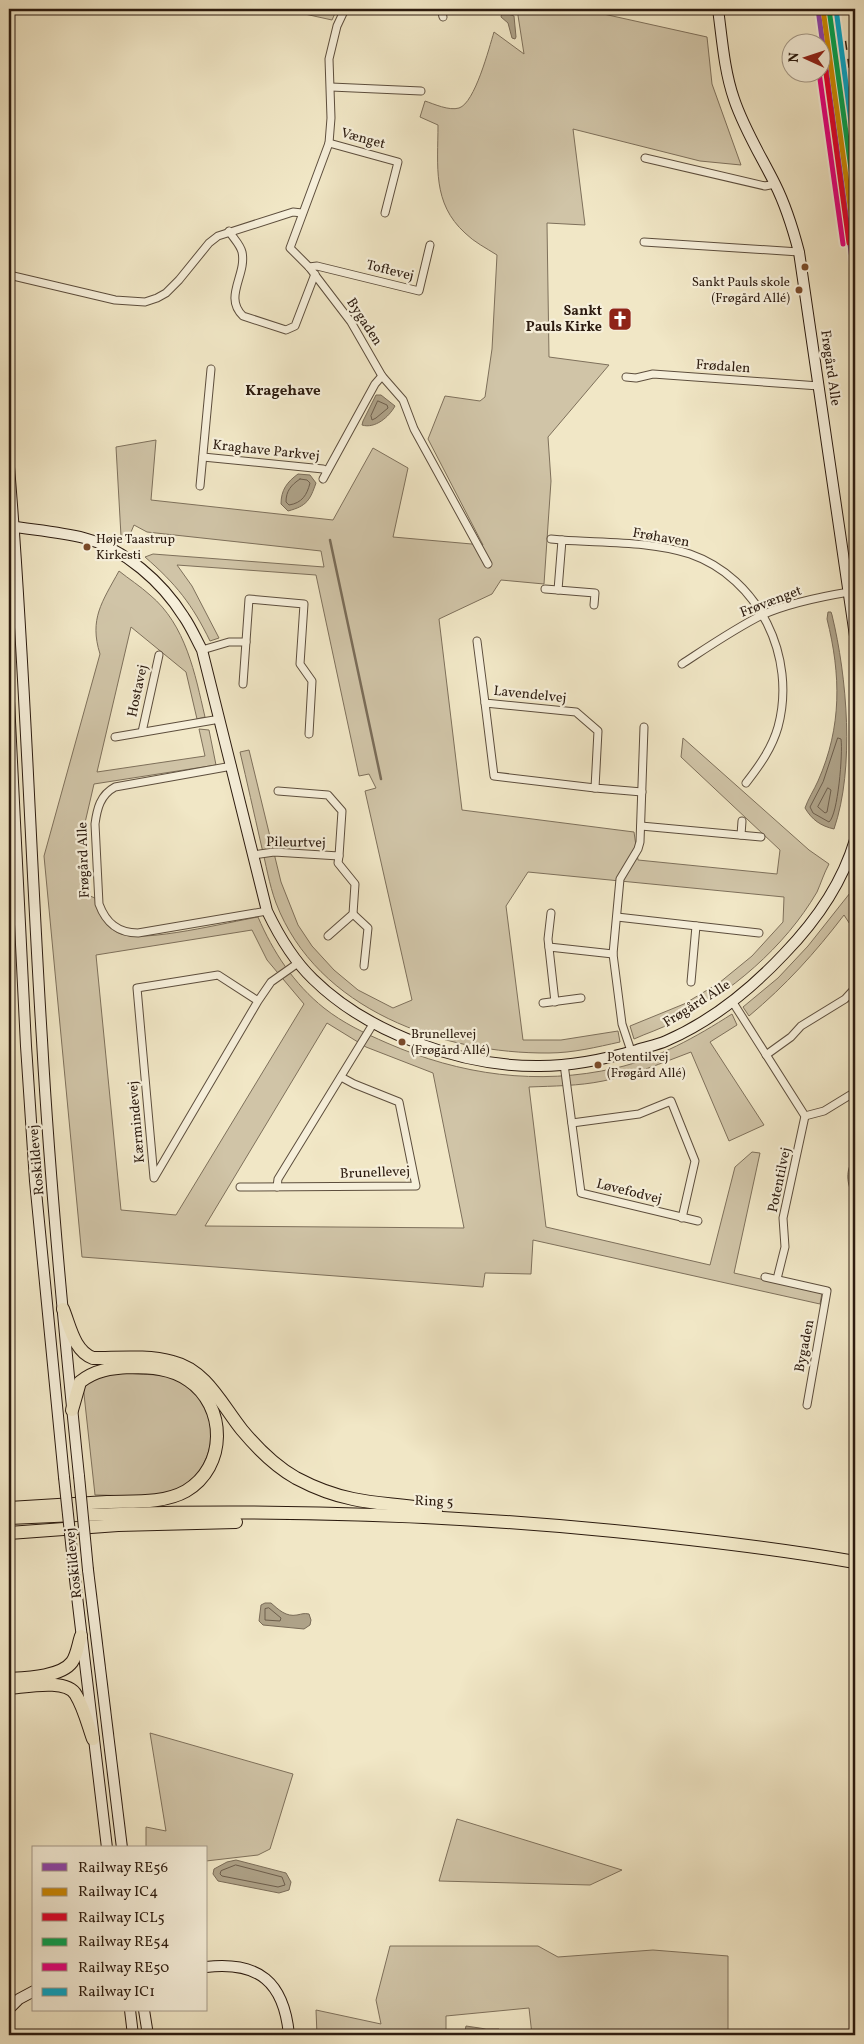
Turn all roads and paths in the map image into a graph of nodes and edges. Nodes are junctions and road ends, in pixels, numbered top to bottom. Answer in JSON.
{"nodes":[{"id":1,"x":345,"y":9,"type":"edge"},
{"id":2,"x":441,"y":9,"type":"edge"},
{"id":3,"x":718,"y":9,"type":"edge"},
{"id":4,"x":443,"y":17,"type":"dead end"},
{"id":5,"x":331,"y":87,"type":"junction"},
{"id":6,"x":421,"y":91,"type":"dead end"},
{"id":7,"x":329,"y":143,"type":"junction"},
{"id":8,"x":645,"y":158,"type":"dead end"},
{"id":9,"x":775,"y":184,"type":"junction"},
{"id":10,"x":302,"y":213,"type":"junction"},
{"id":11,"x":385,"y":213,"type":"dead end"},
{"id":12,"x":229,"y":231,"type":"junction"},
{"id":13,"x":644,"y":242,"type":"dead end"},
{"id":14,"x":430,"y":245,"type":"dead end"},
{"id":15,"x":799,"y":252,"type":"junction"},
{"id":16,"x":309,"y":267,"type":"junction"},
{"id":17,"x":315,"y":274,"type":"junction"},
{"id":18,"x":9,"y":275,"type":"edge"},
{"id":19,"x":211,"y":369,"type":"dead end"},
{"id":20,"x":382,"y":376,"type":"junction"},
{"id":21,"x":626,"y":377,"type":"dead end"},
{"id":22,"x":819,"y":386,"type":"junction"},
{"id":23,"x":202,"y":457,"type":"junction"},
{"id":24,"x":9,"y":467,"type":"edge"},
{"id":25,"x":327,"y":471,"type":"junction"},
{"id":26,"x":323,"y":479,"type":"dead end"},
{"id":27,"x":200,"y":486,"type":"dead end"},
{"id":28,"x":11,"y":526,"type":"edge"},
{"id":29,"x":551,"y":539,"type":"dead end"},
{"id":30,"x":562,"y":540,"type":"junction"},
{"id":31,"x":488,"y":564,"type":"dead end"},
{"id":32,"x":545,"y":589,"type":"dead end"},
{"id":33,"x":558,"y":590,"type":"junction"},
{"id":34,"x":849,"y":592,"type":"junction"},
{"id":35,"x":594,"y":605,"type":"dead end"},
{"id":36,"x":763,"y":615,"type":"junction"},
{"id":37,"x":855,"y":636,"type":"edge"},
{"id":38,"x":477,"y":640,"type":"dead end"},
{"id":39,"x":246,"y":642,"type":"junction"},
{"id":40,"x":202,"y":650,"type":"junction"},
{"id":41,"x":159,"y":655,"type":"dead end"},
{"id":42,"x":682,"y":664,"type":"dead end"},
{"id":43,"x":243,"y":684,"type":"dead end"},
{"id":44,"x":9,"y":701,"type":"edge"},
{"id":45,"x":485,"y":703,"type":"junction"},
{"id":46,"x":220,"y":719,"type":"junction"},
{"id":47,"x":644,"y":726,"type":"dead end"},
{"id":48,"x":142,"y":732,"type":"junction"},
{"id":49,"x":309,"y":734,"type":"dead end"},
{"id":50,"x":115,"y":737,"type":"dead end"},
{"id":51,"x":232,"y":766,"type":"junction"},
{"id":52,"x":746,"y":783,"type":"dead end"},
{"id":53,"x":595,"y":788,"type":"junction"},
{"id":54,"x":278,"y":791,"type":"dead end"},
{"id":55,"x":642,"y":792,"type":"junction"},
{"id":56,"x":742,"y":821,"type":"dead end"},
{"id":57,"x":641,"y":826,"type":"junction"},
{"id":58,"x":741,"y":835,"type":"junction"},
{"id":59,"x":761,"y":837,"type":"dead end"},
{"id":60,"x":855,"y":840,"type":"edge"},
{"id":61,"x":253,"y":856,"type":"junction"},
{"id":62,"x":339,"y":856,"type":"junction"},
{"id":63,"x":266,"y":911,"type":"junction"},
{"id":64,"x":551,"y":913,"type":"dead end"},
{"id":65,"x":352,"y":914,"type":"junction"},
{"id":66,"x":617,"y":917,"type":"junction"},
{"id":67,"x":696,"y":926,"type":"junction"},
{"id":68,"x":759,"y":932,"type":"dead end"},
{"id":69,"x":328,"y":936,"type":"dead end"},
{"id":70,"x":549,"y":947,"type":"junction"},
{"id":71,"x":613,"y":954,"type":"junction"},
{"id":72,"x":298,"y":963,"type":"junction"},
{"id":73,"x":364,"y":966,"type":"dead end"},
{"id":74,"x":691,"y":982,"type":"dead end"},
{"id":75,"x":855,"y":988,"type":"edge"},
{"id":76,"x":581,"y":998,"type":"dead end"},
{"id":77,"x":258,"y":1001,"type":"junction"},
{"id":78,"x":732,"y":1001,"type":"junction"},
{"id":79,"x":555,"y":1002,"type":"junction"},
{"id":80,"x":543,"y":1003,"type":"dead end"},
{"id":81,"x":373,"y":1024,"type":"junction"},
{"id":82,"x":631,"y":1051,"type":"junction"},
{"id":83,"x":766,"y":1055,"type":"junction"},
{"id":84,"x":564,"y":1064,"type":"junction"},
{"id":85,"x":341,"y":1077,"type":"junction"},
{"id":86,"x":855,"y":1092,"type":"edge"},
{"id":87,"x":805,"y":1116,"type":"junction"},
{"id":88,"x":572,"y":1123,"type":"junction"},
{"id":89,"x":240,"y":1187,"type":"dead end"},
{"id":90,"x":277,"y":1187,"type":"junction"},
{"id":91,"x":682,"y":1218,"type":"junction"},
{"id":92,"x":698,"y":1221,"type":"dead end"},
{"id":93,"x":765,"y":1276,"type":"dead end"},
{"id":94,"x":777,"y":1279,"type":"junction"},
{"id":95,"x":63,"y":1309,"type":"junction"},
{"id":96,"x":807,"y":1406,"type":"dead end"},
{"id":97,"x":72,"y":1410,"type":"junction"},
{"id":98,"x":9,"y":1508,"type":"edge"},
{"id":99,"x":432,"y":1517,"type":"junction"},
{"id":100,"x":9,"y":1518,"type":"edge"},
{"id":101,"x":468,"y":1518,"type":"junction"},
{"id":102,"x":9,"y":1533,"type":"edge"},
{"id":103,"x":855,"y":1562,"type":"edge"},
{"id":104,"x":81,"y":1636,"type":"junction"},
{"id":105,"x":9,"y":1679,"type":"edge"},
{"id":106,"x":9,"y":1688,"type":"edge"},
{"id":107,"x":93,"y":1739,"type":"junction"},
{"id":108,"x":107,"y":1846,"type":"edge"},
{"id":109,"x":122,"y":1846,"type":"edge"},
{"id":110,"x":208,"y":1967,"type":"edge"},
{"id":111,"x":32,"y":1992,"type":"edge"},
{"id":112,"x":9,"y":2009,"type":"edge"},
{"id":113,"x":129,"y":2012,"type":"edge"},
{"id":114,"x":144,"y":2012,"type":"edge"},
{"id":115,"x":133,"y":2035,"type":"edge"},
{"id":116,"x":148,"y":2035,"type":"edge"},
{"id":117,"x":289,"y":2035,"type":"edge"}],
"edges":[{"from":1,"to":5,"type":"street","name":"Bygaden"},
{"from":2,"to":4,"type":"street"},
{"from":3,"to":9,"type":"main road","name":"Frøgård Alle"},
{"from":5,"to":6,"type":"street"},
{"from":5,"to":7,"type":"street","name":"Bygaden"},
{"from":7,"to":10,"type":"street","name":"Bygaden"},
{"from":7,"to":11,"type":"street","name":"Vænget"},
{"from":8,"to":9,"type":"street"},
{"from":9,"to":15,"type":"main road","name":"Frøgård Alle"},
{"from":10,"to":12,"type":"street"},
{"from":10,"to":16,"type":"street","name":"Bygaden"},
{"from":12,"to":17,"type":"street"},
{"from":12,"to":18,"type":"street"},
{"from":13,"to":15,"type":"street"},
{"from":14,"to":16,"type":"street","name":"Toftevej"},
{"from":15,"to":22,"type":"main road","name":"Frøgård Alle"},
{"from":16,"to":17,"type":"street","name":"Bygaden"},
{"from":17,"to":20,"type":"street","name":"Bygaden"},
{"from":19,"to":23,"type":"street","name":"Kraghave Parkvej"},
{"from":20,"to":25,"type":"street","name":"Kraghave Parkvej"},
{"from":20,"to":31,"type":"street","name":"Bygaden"},
{"from":21,"to":22,"type":"street","name":"Frødalen"},
{"from":22,"to":34,"type":"main road","name":"Frøgård Alle"},
{"from":23,"to":25,"type":"street","name":"Kraghave Parkvej"},
{"from":23,"to":27,"type":"street","name":"Kraghave Parkvej"},
{"from":24,"to":28,"type":"main road","name":"Roskildevej"},
{"from":25,"to":26,"type":"street","name":"Kraghave Parkvej"},
{"from":28,"to":40,"type":"main road","name":"Frøgård Alle"},
{"from":28,"to":95,"type":"main road","name":"Roskildevej"},
{"from":29,"to":30,"type":"street","name":"Frøhaven"},
{"from":30,"to":33,"type":"street"},
{"from":30,"to":36,"type":"street","name":"Frøhaven"},
{"from":32,"to":33,"type":"street"},
{"from":33,"to":35,"type":"street"},
{"from":34,"to":36,"type":"street","name":"Frøvænget"},
{"from":34,"to":37,"type":"main road","name":"Frøgård Alle"},
{"from":36,"to":42,"type":"street","name":"Frøvænget"},
{"from":36,"to":52,"type":"street","name":"Frøhaven"},
{"from":38,"to":45,"type":"street","name":"Lavendelvej"},
{"from":39,"to":40,"type":"street"},
{"from":39,"to":43,"type":"street"},
{"from":39,"to":49,"type":"street"},
{"from":40,"to":46,"type":"main road","name":"Frøgård Alle"},
{"from":41,"to":48,"type":"street","name":"Hostavej"},
{"from":44,"to":104,"type":"main road","name":"Roskildevej","bridge":true},
{"from":45,"to":53,"type":"street","name":"Lavendelvej"},
{"from":45,"to":53,"type":"street","name":"Lavendelvej"},
{"from":46,"to":48,"type":"street","name":"Hostavej"},
{"from":46,"to":51,"type":"main road","name":"Frøgård Alle"},
{"from":47,"to":55,"type":"street"},
{"from":48,"to":50,"type":"street","name":"Hostavej"},
{"from":51,"to":61,"type":"main road","name":"Frøgård Alle"},
{"from":51,"to":63,"type":"street","name":"Frøgård Alle"},
{"from":53,"to":55,"type":"street","name":"Lavendelvej"},
{"from":54,"to":62,"type":"street","name":"Pileurtvej"},
{"from":55,"to":57,"type":"street"},
{"from":56,"to":58,"type":"street"},
{"from":57,"to":58,"type":"street"},
{"from":57,"to":66,"type":"street"},
{"from":58,"to":59,"type":"street"},
{"from":60,"to":78,"type":"main road","name":"Frøgård Alle"},
{"from":61,"to":62,"type":"street","name":"Pileurtvej"},
{"from":61,"to":63,"type":"main road","name":"Frøgård Alle"},
{"from":62,"to":65,"type":"street","name":"Pileurtvej"},
{"from":63,"to":72,"type":"main road","name":"Frøgård Alle"},
{"from":64,"to":70,"type":"street"},
{"from":65,"to":69,"type":"street"},
{"from":65,"to":73,"type":"street"},
{"from":66,"to":67,"type":"street"},
{"from":66,"to":71,"type":"street"},
{"from":67,"to":68,"type":"street"},
{"from":67,"to":74,"type":"street"},
{"from":70,"to":71,"type":"street"},
{"from":70,"to":79,"type":"street"},
{"from":71,"to":82,"type":"street"},
{"from":72,"to":77,"type":"street","name":"Kærmindevej"},
{"from":72,"to":81,"type":"main road","name":"Frøgård Alle"},
{"from":75,"to":83,"type":"street"},
{"from":76,"to":79,"type":"street"},
{"from":77,"to":77,"type":"street","name":"Kærmindevej"},
{"from":78,"to":82,"type":"main road","name":"Frøgård Alle"},
{"from":78,"to":83,"type":"street"},
{"from":79,"to":80,"type":"street"},
{"from":81,"to":84,"type":"main road","name":"Frøgård Alle"},
{"from":81,"to":85,"type":"street"},
{"from":82,"to":84,"type":"main road","name":"Frøgård Alle"},
{"from":83,"to":87,"type":"street"},
{"from":84,"to":88,"type":"street","name":"Løvefodvej"},
{"from":85,"to":90,"type":"street"},
{"from":85,"to":90,"type":"street","name":"Brunellevej"},
{"from":86,"to":87,"type":"street"},
{"from":87,"to":94,"type":"street","name":"Potentilvej"},
{"from":88,"to":91,"type":"street","name":"Løvefodvej"},
{"from":88,"to":91,"type":"street"},
{"from":89,"to":90,"type":"street","name":"Brunellevej"},
{"from":91,"to":92,"type":"street","name":"Løvefodvej"},
{"from":93,"to":94,"type":"street"},
{"from":94,"to":96,"type":"street","name":"Bygaden"},
{"from":95,"to":97,"type":"main road","name":"Roskildevej"},
{"from":95,"to":101,"type":"highway"},
{"from":97,"to":98,"type":"highway"},
{"from":97,"to":109,"type":"main road","name":"Roskildevej","bridge":true},
{"from":99,"to":100,"type":"highway","name":"Ring 5"},
{"from":99,"to":101,"type":"highway","name":"Ring 5"},
{"from":99,"to":102,"type":"highway"},
{"from":101,"to":103,"type":"highway","name":"Ring 5"},
{"from":104,"to":105,"type":"highway"},
{"from":104,"to":107,"type":"main road","name":"Roskildevej"},
{"from":106,"to":107,"type":"highway"},
{"from":107,"to":108,"type":"main road","name":"Roskildevej"},
{"from":110,"to":117,"type":"main road"},
{"from":111,"to":112,"type":"main road"},
{"from":113,"to":115,"type":"main road"},
{"from":114,"to":116,"type":"main road"}]}
